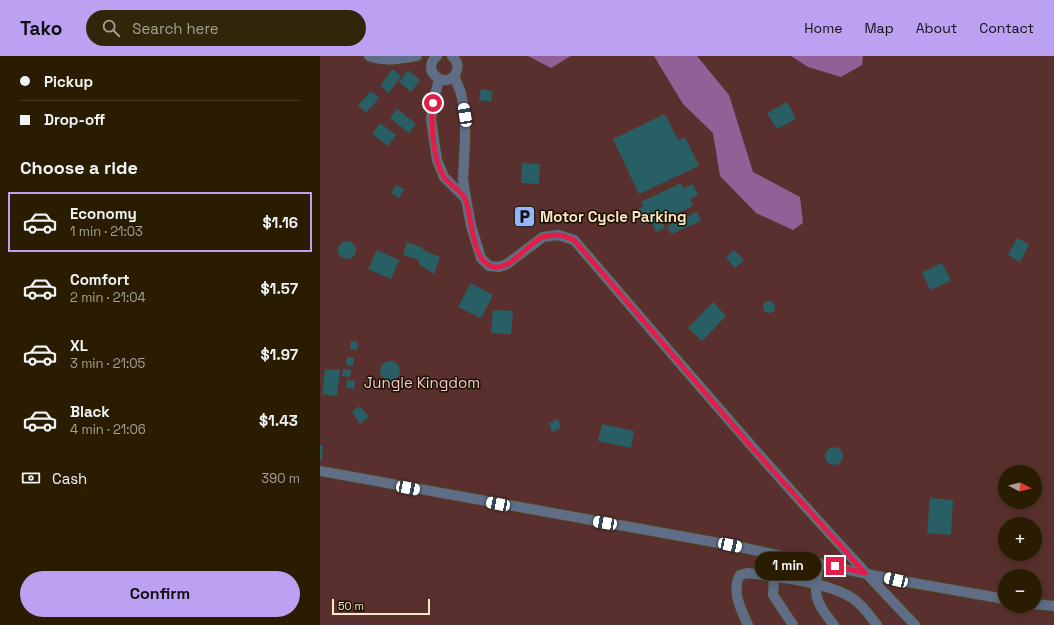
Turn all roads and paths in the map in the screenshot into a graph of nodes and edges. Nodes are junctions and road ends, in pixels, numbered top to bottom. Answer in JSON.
{"nodes":[{"id":1,"x":369,"y":56,"type":"edge"},
{"id":2,"x":417,"y":56,"type":"edge"},
{"id":3,"x":433,"y":56,"type":"edge"},
{"id":4,"x":452,"y":56,"type":"edge"},
{"id":5,"x":454,"y":76,"type":"junction"},
{"id":6,"x":439,"y":79,"type":"junction"},
{"id":7,"x":466,"y":199,"type":"junction"},
{"id":8,"x":320,"y":471,"type":"edge"},
{"id":9,"x":820,"y":563,"type":"junction"},
{"id":10,"x":865,"y":573,"type":"junction"},
{"id":11,"x":774,"y":577,"type":"junction"},
{"id":12,"x":896,"y":580,"type":"junction"},
{"id":13,"x":816,"y":584,"type":"junction"},
{"id":14,"x":889,"y":598,"type":"junction"},
{"id":15,"x":998,"y":598,"type":"edge"},
{"id":16,"x":1042,"y":605,"type":"edge"},
{"id":17,"x":1054,"y":606,"type":"edge"},
{"id":18,"x":748,"y":625,"type":"edge"},
{"id":19,"x":793,"y":625,"type":"edge"},
{"id":20,"x":834,"y":625,"type":"edge"},
{"id":21,"x":877,"y":625,"type":"edge"},
{"id":22,"x":915,"y":625,"type":"edge"}],
"edges":[{"from":1,"to":2,"type":"street"},
{"from":3,"to":6,"type":"street"},
{"from":4,"to":5,"type":"street"},
{"from":5,"to":6,"type":"street"},
{"from":5,"to":7,"type":"street"},
{"from":6,"to":7,"type":"street"},
{"from":7,"to":10,"type":"street"},
{"from":8,"to":9,"type":"street"},
{"from":9,"to":10,"type":"street"},
{"from":9,"to":13,"type":"street"},
{"from":10,"to":12,"type":"street"},
{"from":10,"to":14,"type":"street"},
{"from":11,"to":13,"type":"street"},
{"from":11,"to":18,"type":"street"},
{"from":11,"to":19,"type":"street"},
{"from":12,"to":14,"type":"street"},
{"from":12,"to":15,"type":"street"},
{"from":13,"to":20,"type":"street"},
{"from":13,"to":21,"type":"street"},
{"from":14,"to":22,"type":"street"},
{"from":16,"to":17,"type":"street"}]}
